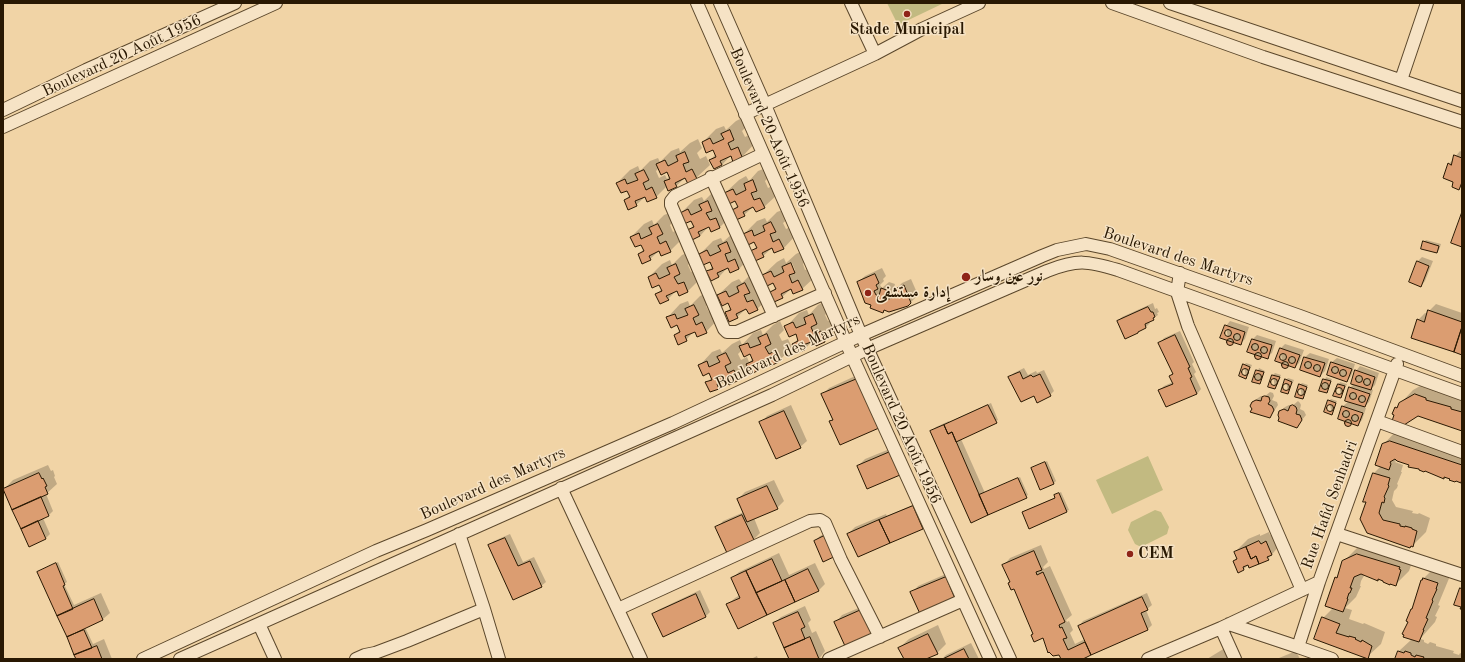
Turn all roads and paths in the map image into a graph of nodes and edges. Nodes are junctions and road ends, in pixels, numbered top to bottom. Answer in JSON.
{"nodes":[{"id":1,"x":235,"y":3,"type":"edge"},
{"id":2,"x":274,"y":3,"type":"edge"},
{"id":3,"x":697,"y":3,"type":"edge"},
{"id":4,"x":720,"y":3,"type":"edge"},
{"id":5,"x":851,"y":3,"type":"edge"},
{"id":6,"x":979,"y":3,"type":"edge"},
{"id":7,"x":1112,"y":3,"type":"edge"},
{"id":8,"x":1170,"y":3,"type":"edge"},
{"id":9,"x":1427,"y":3,"type":"edge"},
{"id":10,"x":875,"y":54,"type":"junction"},
{"id":11,"x":1401,"y":80,"type":"junction"},
{"id":12,"x":1462,"y":101,"type":"edge"},
{"id":13,"x":765,"y":105,"type":"junction"},
{"id":14,"x":3,"y":110,"type":"edge"},
{"id":15,"x":745,"y":114,"type":"junction"},
{"id":16,"x":1462,"y":122,"type":"edge"},
{"id":17,"x":3,"y":128,"type":"edge"},
{"id":18,"x":762,"y":154,"type":"junction"},
{"id":19,"x":711,"y":177,"type":"junction"},
{"id":20,"x":1180,"y":273,"type":"junction"},
{"id":21,"x":1177,"y":292,"type":"junction"},
{"id":22,"x":825,"y":293,"type":"junction"},
{"id":23,"x":774,"y":316,"type":"junction"},
{"id":24,"x":861,"y":335,"type":"junction"},
{"id":25,"x":847,"y":342,"type":"junction"},
{"id":26,"x":867,"y":349,"type":"junction"},
{"id":27,"x":1401,"y":353,"type":"junction"},
{"id":28,"x":852,"y":356,"type":"junction"},
{"id":29,"x":1395,"y":370,"type":"junction"},
{"id":30,"x":1462,"y":376,"type":"edge"},
{"id":31,"x":1462,"y":394,"type":"edge"},
{"id":32,"x":1377,"y":421,"type":"junction"},
{"id":33,"x":1462,"y":452,"type":"edge"},
{"id":34,"x":561,"y":488,"type":"junction"},
{"id":35,"x":459,"y":534,"type":"junction"},
{"id":36,"x":1337,"y":534,"type":"junction"},
{"id":37,"x":1462,"y":575,"type":"edge"},
{"id":38,"x":1319,"y":582,"type":"junction"},
{"id":39,"x":1302,"y":590,"type":"junction"},
{"id":40,"x":963,"y":600,"type":"junction"},
{"id":41,"x":484,"y":609,"type":"junction"},
{"id":42,"x":618,"y":609,"type":"junction"},
{"id":43,"x":259,"y":624,"type":"junction"},
{"id":44,"x":1225,"y":626,"type":"junction"},
{"id":45,"x":880,"y":637,"type":"junction"},
{"id":46,"x":1298,"y":647,"type":"junction"},
{"id":47,"x":376,"y":656,"type":"edge"},
{"id":48,"x":143,"y":659,"type":"edge"},
{"id":49,"x":180,"y":659,"type":"edge"},
{"id":50,"x":275,"y":659,"type":"edge"},
{"id":51,"x":356,"y":659,"type":"edge"},
{"id":52,"x":499,"y":659,"type":"edge"},
{"id":53,"x":641,"y":659,"type":"edge"},
{"id":54,"x":829,"y":659,"type":"edge"},
{"id":55,"x":990,"y":659,"type":"edge"},
{"id":56,"x":1010,"y":659,"type":"edge"},
{"id":57,"x":1148,"y":659,"type":"edge"},
{"id":58,"x":1235,"y":659,"type":"edge"},
{"id":59,"x":1332,"y":659,"type":"edge"}],
"edges":[{"from":1,"to":14,"type":"street"},
{"from":2,"to":17,"type":"street","name":"Boulevard 20 Août 1956"},
{"from":3,"to":15,"type":"street","name":"Boulevard 20 Août 1956"},
{"from":4,"to":13,"type":"street","name":"Boulevard 20 Août 1956"},
{"from":5,"to":10,"type":"street"},
{"from":6,"to":10,"type":"street"},
{"from":7,"to":16,"type":"street"},
{"from":8,"to":11,"type":"street"},
{"from":9,"to":11,"type":"street"},
{"from":10,"to":13,"type":"street"},
{"from":11,"to":12,"type":"street"},
{"from":13,"to":15,"type":"street"},
{"from":13,"to":24,"type":"street","name":"Boulevard 20 Août 1956"},
{"from":15,"to":18,"type":"street","name":"Boulevard 20 Août 1956"},
{"from":18,"to":19,"type":"street"},
{"from":18,"to":22,"type":"street","name":"Boulevard 20 Août 1956"},
{"from":19,"to":23,"type":"street"},
{"from":19,"to":23,"type":"street"},
{"from":20,"to":21,"type":"street"},
{"from":20,"to":24,"type":"street","name":"Boulevard des Martyrs"},
{"from":20,"to":27,"type":"street","name":"Boulevard des Martyrs"},
{"from":21,"to":26,"type":"street","name":"Boulevard des Martyrs"},
{"from":21,"to":29,"type":"street"},
{"from":21,"to":39,"type":"street"},
{"from":22,"to":23,"type":"street"},
{"from":22,"to":25,"type":"street","name":"Boulevard 20 Août 1956"},
{"from":24,"to":25,"type":"street","name":"Boulevard des Martyrs"},
{"from":24,"to":26,"type":"street","name":"Boulevard 20 Août 1956"},
{"from":25,"to":28,"type":"street","name":"Boulevard 20 Août 1956"},
{"from":25,"to":48,"type":"street","name":"Boulevard des Martyrs"},
{"from":26,"to":28,"type":"street","name":"Boulevard des Martyrs"},
{"from":26,"to":56,"type":"street","name":"Boulevard 20 Août 1956"},
{"from":27,"to":29,"type":"street","name":"Rue Hafid Senhadri"},
{"from":27,"to":30,"type":"street","name":"Boulevard des Martyrs"},
{"from":28,"to":34,"type":"street","name":"Boulevard des Martyrs"},
{"from":28,"to":40,"type":"street","name":"Boulevard 20 Août 1956"},
{"from":29,"to":31,"type":"street"},
{"from":29,"to":32,"type":"street","name":"Rue Hafid Senhadri"},
{"from":32,"to":33,"type":"street"},
{"from":32,"to":36,"type":"street","name":"Rue Hafid Senhadri"},
{"from":34,"to":35,"type":"street","name":"Boulevard des Martyrs"},
{"from":34,"to":42,"type":"street"},
{"from":35,"to":41,"type":"street"},
{"from":35,"to":43,"type":"street","name":"Boulevard des Martyrs"},
{"from":36,"to":37,"type":"street"},
{"from":36,"to":38,"type":"street","name":"Rue Hafid Senhadri"},
{"from":38,"to":39,"type":"street","name":"Rue Hafid Senhadri"},
{"from":38,"to":46,"type":"street"},
{"from":39,"to":44,"type":"street","name":"Rue Hafid Senhadri"},
{"from":40,"to":45,"type":"street"},
{"from":40,"to":55,"type":"street","name":"Boulevard 20 Août 1956"},
{"from":41,"to":47,"type":"street"},
{"from":41,"to":52,"type":"street"},
{"from":42,"to":45,"type":"street"},
{"from":42,"to":53,"type":"street"},
{"from":43,"to":49,"type":"street","name":"Boulevard des Martyrs"},
{"from":43,"to":50,"type":"street"},
{"from":44,"to":46,"type":"street"},
{"from":44,"to":57,"type":"street","name":"Rue Hafid Senhadri"},
{"from":44,"to":58,"type":"street"},
{"from":45,"to":54,"type":"street"},
{"from":46,"to":59,"type":"street"},
{"from":47,"to":51,"type":"street"}]}
